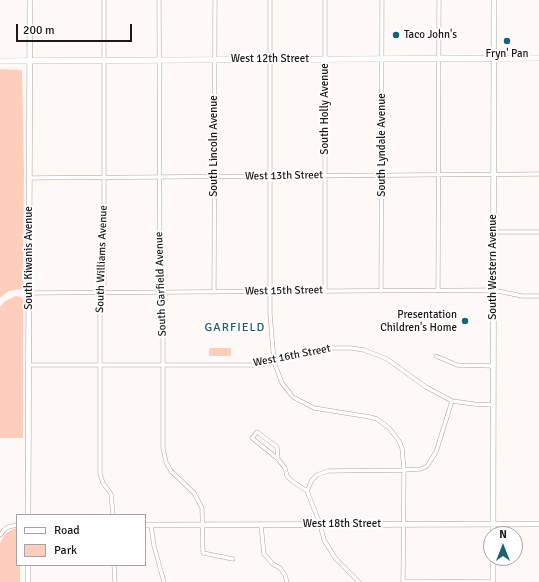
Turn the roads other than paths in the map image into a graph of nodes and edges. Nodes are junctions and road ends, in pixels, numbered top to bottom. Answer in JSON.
{"nodes":[{"id":1,"x":30,"y":0,"type":"edge"},
{"id":2,"x":104,"y":0,"type":"edge"},
{"id":3,"x":159,"y":0,"type":"edge"},
{"id":4,"x":215,"y":0,"type":"edge"},
{"id":5,"x":270,"y":0,"type":"edge"},
{"id":6,"x":325,"y":0,"type":"edge"},
{"id":7,"x":382,"y":0,"type":"edge"},
{"id":8,"x":439,"y":0,"type":"edge"},
{"id":9,"x":494,"y":0,"type":"edge"},
{"id":10,"x":439,"y":58,"type":"junction"},
{"id":11,"x":494,"y":58,"type":"junction"},
{"id":12,"x":539,"y":58,"type":"edge"},
{"id":13,"x":270,"y":59,"type":"junction"},
{"id":14,"x":325,"y":59,"type":"junction"},
{"id":15,"x":382,"y":59,"type":"junction"},
{"id":16,"x":104,"y":60,"type":"junction"},
{"id":17,"x":159,"y":60,"type":"junction"},
{"id":18,"x":214,"y":60,"type":"junction"},
{"id":19,"x":0,"y":61,"type":"edge"},
{"id":20,"x":30,"y":61,"type":"junction"},
{"id":21,"x":493,"y":174,"type":"junction"},
{"id":22,"x":539,"y":174,"type":"edge"},
{"id":23,"x":325,"y":175,"type":"junction"},
{"id":24,"x":382,"y":175,"type":"junction"},
{"id":25,"x":439,"y":175,"type":"junction"},
{"id":26,"x":159,"y":176,"type":"junction"},
{"id":27,"x":214,"y":176,"type":"junction"},
{"id":28,"x":270,"y":176,"type":"junction"},
{"id":29,"x":104,"y":177,"type":"junction"},
{"id":30,"x":29,"y":178,"type":"junction"},
{"id":31,"x":493,"y":232,"type":"junction"},
{"id":32,"x":539,"y":232,"type":"edge"},
{"id":33,"x":381,"y":290,"type":"junction"},
{"id":34,"x":438,"y":290,"type":"junction"},
{"id":35,"x":493,"y":290,"type":"junction"},
{"id":36,"x":325,"y":291,"type":"junction"},
{"id":37,"x":162,"y":292,"type":"junction"},
{"id":38,"x":214,"y":292,"type":"junction"},
{"id":39,"x":270,"y":292,"type":"junction"},
{"id":40,"x":29,"y":293,"type":"junction"},
{"id":41,"x":102,"y":293,"type":"junction"},
{"id":42,"x":539,"y":296,"type":"edge"},
{"id":43,"x":436,"y":356,"type":"dead end"},
{"id":44,"x":274,"y":362,"type":"junction"},
{"id":45,"x":29,"y":365,"type":"junction"},
{"id":46,"x":100,"y":365,"type":"junction"},
{"id":47,"x":162,"y":365,"type":"junction"},
{"id":48,"x":493,"y":366,"type":"junction"},
{"id":49,"x":452,"y":401,"type":"junction"},
{"id":50,"x":493,"y":404,"type":"junction"},
{"id":51,"x":278,"y":459,"type":"junction"},
{"id":52,"x":404,"y":470,"type":"junction"},
{"id":53,"x":307,"y":491,"type":"junction"},
{"id":54,"x":28,"y":514,"type":"edge"},
{"id":55,"x":113,"y":514,"type":"edge"},
{"id":56,"x":493,"y":523,"type":"junction"},
{"id":57,"x":320,"y":524,"type":"junction"},
{"id":58,"x":404,"y":524,"type":"junction"},
{"id":59,"x":539,"y":524,"type":"edge"},
{"id":60,"x":16,"y":525,"type":"edge"},
{"id":61,"x":146,"y":525,"type":"edge"},
{"id":62,"x":151,"y":525,"type":"junction"},
{"id":63,"x":203,"y":525,"type":"junction"},
{"id":64,"x":261,"y":525,"type":"junction"},
{"id":65,"x":0,"y":535,"type":"edge"},
{"id":66,"x":233,"y":559,"type":"dead end"},
{"id":67,"x":28,"y":566,"type":"edge"},
{"id":68,"x":114,"y":566,"type":"edge"},
{"id":69,"x":493,"y":566,"type":"edge"},
{"id":70,"x":28,"y":582,"type":"edge"},
{"id":71,"x":115,"y":582,"type":"edge"},
{"id":72,"x":164,"y":582,"type":"edge"},
{"id":73,"x":287,"y":582,"type":"edge"},
{"id":74,"x":359,"y":582,"type":"edge"},
{"id":75,"x":403,"y":582,"type":"edge"},
{"id":76,"x":493,"y":582,"type":"edge"}],
"edges":[{"from":1,"to":20,"type":"street","name":"South Kiwanis Avenue"},
{"from":2,"to":16,"type":"street","name":"South Williams Avenue"},
{"from":3,"to":17,"type":"street","name":"South Garfield Avenue"},
{"from":4,"to":18,"type":"street","name":"South Lincoln Avenue"},
{"from":5,"to":13,"type":"street"},
{"from":6,"to":14,"type":"street","name":"South Holly Avenue"},
{"from":7,"to":15,"type":"street","name":"South Lyndale Avenue"},
{"from":8,"to":10,"type":"street"},
{"from":9,"to":11,"type":"street","name":"South Western Avenue"},
{"from":10,"to":11,"type":"main road","name":"West 12th Street"},
{"from":10,"to":15,"type":"main road","name":"West 12th Street"},
{"from":10,"to":25,"type":"street"},
{"from":11,"to":12,"type":"main road","name":"West 12th Street"},
{"from":11,"to":21,"type":"street","name":"South Western Avenue"},
{"from":13,"to":14,"type":"main road","name":"West 12th Street"},
{"from":13,"to":18,"type":"main road","name":"West 12th Street"},
{"from":13,"to":28,"type":"street"},
{"from":14,"to":15,"type":"main road","name":"West 12th Street"},
{"from":14,"to":23,"type":"street","name":"South Holly Avenue"},
{"from":15,"to":24,"type":"street","name":"South Lyndale Avenue"},
{"from":16,"to":17,"type":"main road","name":"West 12th Street"},
{"from":16,"to":20,"type":"main road","name":"West 12th Street"},
{"from":16,"to":29,"type":"street","name":"South Williams Avenue"},
{"from":17,"to":18,"type":"main road","name":"West 12th Street"},
{"from":17,"to":26,"type":"street","name":"South Garfield Avenue"},
{"from":18,"to":27,"type":"street","name":"South Lincoln Avenue"},
{"from":19,"to":20,"type":"main road","name":"West 12th Street"},
{"from":20,"to":30,"type":"street","name":"South Kiwanis Avenue"},
{"from":21,"to":22,"type":"street","name":"West 13th Street"},
{"from":21,"to":25,"type":"street","name":"West 13th Street"},
{"from":21,"to":31,"type":"street","name":"South Western Avenue"},
{"from":23,"to":24,"type":"street","name":"West 13th Street"},
{"from":23,"to":28,"type":"street","name":"West 13th Street"},
{"from":23,"to":36,"type":"street","name":"South Holly Avenue"},
{"from":24,"to":25,"type":"street","name":"West 13th Street"},
{"from":24,"to":33,"type":"street","name":"South Lyndale Avenue"},
{"from":25,"to":34,"type":"street"},
{"from":26,"to":27,"type":"street","name":"West 13th Street"},
{"from":26,"to":29,"type":"street","name":"West 13th Street"},
{"from":26,"to":37,"type":"street","name":"South Garfield Avenue"},
{"from":27,"to":28,"type":"street","name":"West 13th Street"},
{"from":27,"to":38,"type":"street","name":"South Lincoln Avenue"},
{"from":28,"to":39,"type":"street"},
{"from":29,"to":30,"type":"street","name":"West 13th Street"},
{"from":29,"to":41,"type":"street","name":"South Williams Avenue"},
{"from":30,"to":40,"type":"street","name":"South Kiwanis Avenue"},
{"from":31,"to":32,"type":"street"},
{"from":31,"to":35,"type":"street","name":"South Western Avenue"},
{"from":33,"to":34,"type":"street","name":"West 15th Street"},
{"from":33,"to":36,"type":"street","name":"West 15th Street"},
{"from":34,"to":35,"type":"street","name":"West 15th Street"},
{"from":35,"to":42,"type":"street","name":"West 15th Street"},
{"from":35,"to":48,"type":"street","name":"South Western Avenue"},
{"from":36,"to":39,"type":"street","name":"West 15th Street"},
{"from":37,"to":38,"type":"street","name":"West 15th Street"},
{"from":37,"to":41,"type":"street","name":"West 15th Street"},
{"from":37,"to":47,"type":"street","name":"South Garfield Avenue"},
{"from":38,"to":39,"type":"street","name":"West 15th Street"},
{"from":39,"to":44,"type":"street"},
{"from":40,"to":41,"type":"street","name":"West 15th Street"},
{"from":40,"to":45,"type":"street","name":"South Kiwanis Avenue"},
{"from":41,"to":46,"type":"street","name":"South Williams Avenue"},
{"from":43,"to":48,"type":"street"},
{"from":44,"to":47,"type":"street","name":"West 16th Street"},
{"from":44,"to":49,"type":"street","name":"West 16th Street"},
{"from":44,"to":52,"type":"street"},
{"from":45,"to":46,"type":"street","name":"West 16th Street"},
{"from":45,"to":54,"type":"street","name":"South Kiwanis Avenue"},
{"from":46,"to":47,"type":"street","name":"West 16th Street"},
{"from":46,"to":55,"type":"street","name":"South Williams Avenue"},
{"from":47,"to":63,"type":"street","name":"South Garfield Avenue"},
{"from":48,"to":50,"type":"street","name":"South Western Avenue"},
{"from":49,"to":50,"type":"street","name":"West 16th Street"},
{"from":49,"to":52,"type":"street"},
{"from":50,"to":56,"type":"street","name":"South Western Avenue"},
{"from":51,"to":51,"type":"street"},
{"from":51,"to":53,"type":"street"},
{"from":52,"to":53,"type":"street"},
{"from":52,"to":58,"type":"street"},
{"from":53,"to":57,"type":"street"},
{"from":56,"to":58,"type":"street","name":"West 18th Street"},
{"from":56,"to":59,"type":"street","name":"West 18th Street"},
{"from":57,"to":58,"type":"street","name":"West 18th Street"},
{"from":57,"to":64,"type":"street","name":"West 18th Street"},
{"from":57,"to":74,"type":"street"},
{"from":58,"to":75,"type":"street"},
{"from":60,"to":65,"type":"street"},
{"from":61,"to":62,"type":"street","name":"West 18th Street"},
{"from":62,"to":63,"type":"street","name":"West 18th Street"},
{"from":62,"to":72,"type":"street"},
{"from":63,"to":64,"type":"street","name":"West 18th Street"},
{"from":63,"to":66,"type":"street","name":"South Garfield Avenue"},
{"from":64,"to":73,"type":"street"},
{"from":67,"to":70,"type":"street"},
{"from":68,"to":71,"type":"street"},
{"from":69,"to":76,"type":"street"},
{"from":75,"to":76,"type":"street"}]}
